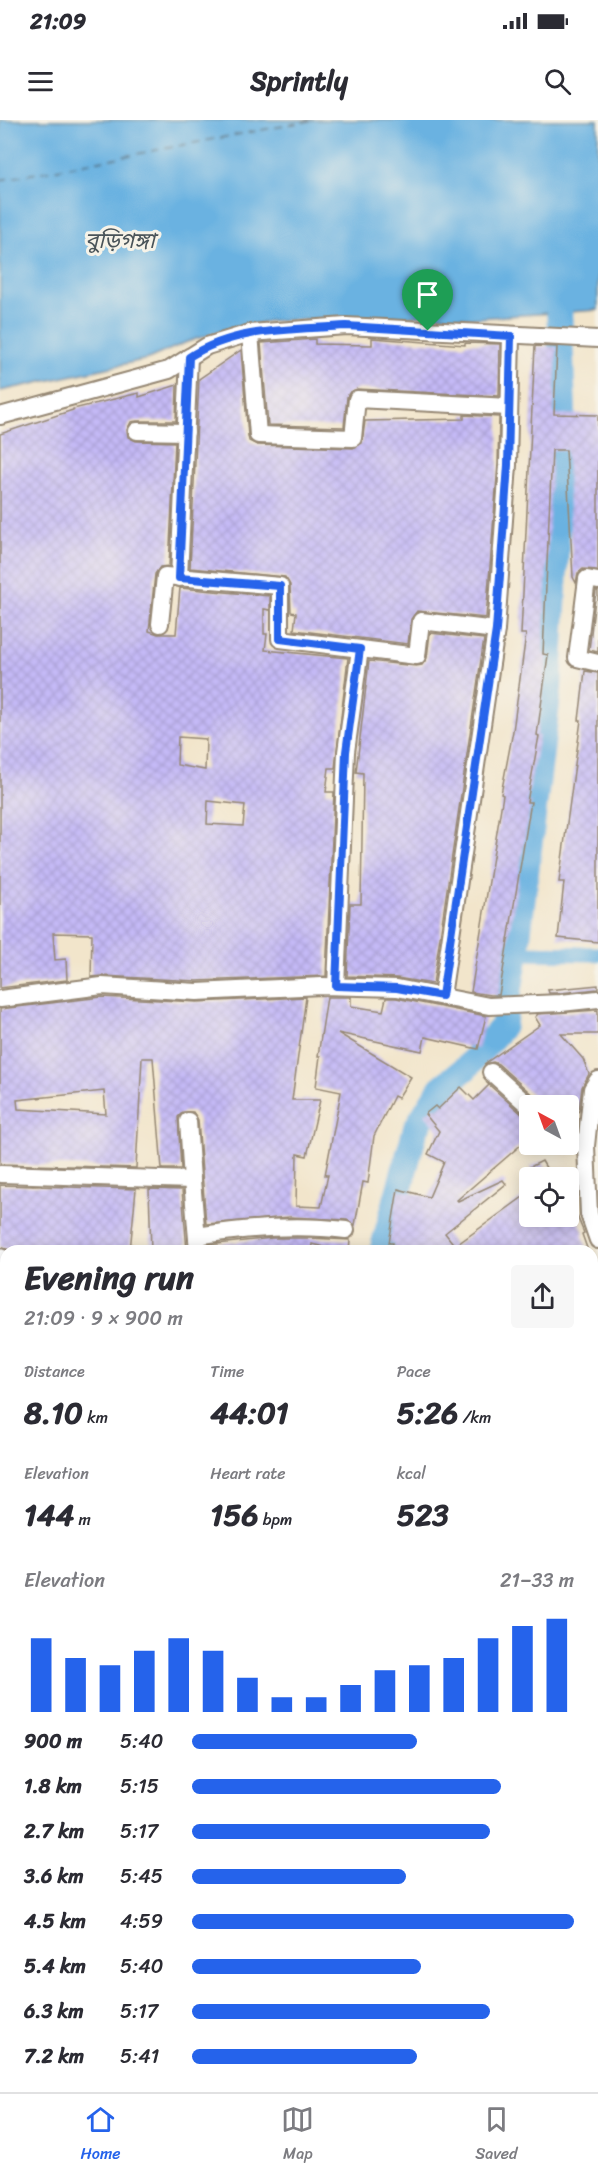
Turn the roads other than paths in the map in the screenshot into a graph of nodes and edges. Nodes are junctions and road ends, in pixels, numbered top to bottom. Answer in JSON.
{"nodes":[{"id":1,"x":250,"y":333,"type":"junction"},
{"id":2,"x":511,"y":336,"type":"junction"},
{"id":3,"x":598,"y":339,"type":"edge"},
{"id":4,"x":189,"y":357,"type":"junction"},
{"id":5,"x":509,"y":407,"type":"junction"},
{"id":6,"x":0,"y":416,"type":"edge"},
{"id":7,"x":137,"y":431,"type":"dead end"},
{"id":8,"x":186,"y":432,"type":"junction"},
{"id":9,"x":179,"y":578,"type":"junction"},
{"id":10,"x":598,"y":581,"type":"edge"},
{"id":11,"x":160,"y":624,"type":"dead end"},
{"id":12,"x":496,"y":630,"type":"junction"},
{"id":13,"x":360,"y":649,"type":"junction"},
{"id":14,"x":598,"y":663,"type":"edge"},
{"id":15,"x":336,"y":986,"type":"junction"},
{"id":16,"x":442,"y":996,"type":"junction"},
{"id":17,"x":0,"y":999,"type":"edge"},
{"id":18,"x":598,"y":999,"type":"edge"},
{"id":19,"x":491,"y":1072,"type":"dead end"},
{"id":20,"x":598,"y":1080,"type":"edge"},
{"id":21,"x":519,"y":1097,"type":"edge"},
{"id":22,"x":188,"y":1121,"type":"dead end"},
{"id":23,"x":579,"y":1142,"type":"edge"},
{"id":24,"x":586,"y":1146,"type":"junction"},
{"id":25,"x":0,"y":1173,"type":"edge"},
{"id":26,"x":192,"y":1180,"type":"junction"},
{"id":27,"x":346,"y":1230,"type":"dead end"},
{"id":28,"x":598,"y":1240,"type":"edge"},
{"id":29,"x":198,"y":1244,"type":"edge"}],
"edges":[{"from":1,"to":2,"type":"street"},
{"from":1,"to":4,"type":"street"},
{"from":1,"to":5,"type":"street"},
{"from":2,"to":3,"type":"street"},
{"from":2,"to":5,"type":"street"},
{"from":4,"to":6,"type":"street"},
{"from":4,"to":8,"type":"street"},
{"from":5,"to":12,"type":"street"},
{"from":7,"to":8,"type":"street"},
{"from":8,"to":9,"type":"street"},
{"from":9,"to":11,"type":"street"},
{"from":9,"to":13,"type":"street"},
{"from":10,"to":14,"type":"street"},
{"from":12,"to":13,"type":"street"},
{"from":12,"to":16,"type":"street"},
{"from":13,"to":15,"type":"street"},
{"from":15,"to":16,"type":"street"},
{"from":15,"to":17,"type":"street"},
{"from":16,"to":18,"type":"street"},
{"from":19,"to":21,"type":"street"},
{"from":20,"to":24,"type":"street"},
{"from":22,"to":26,"type":"street"},
{"from":23,"to":24,"type":"street"},
{"from":24,"to":28,"type":"street"},
{"from":25,"to":26,"type":"street"},
{"from":26,"to":29,"type":"street"},
{"from":27,"to":29,"type":"street"}]}
